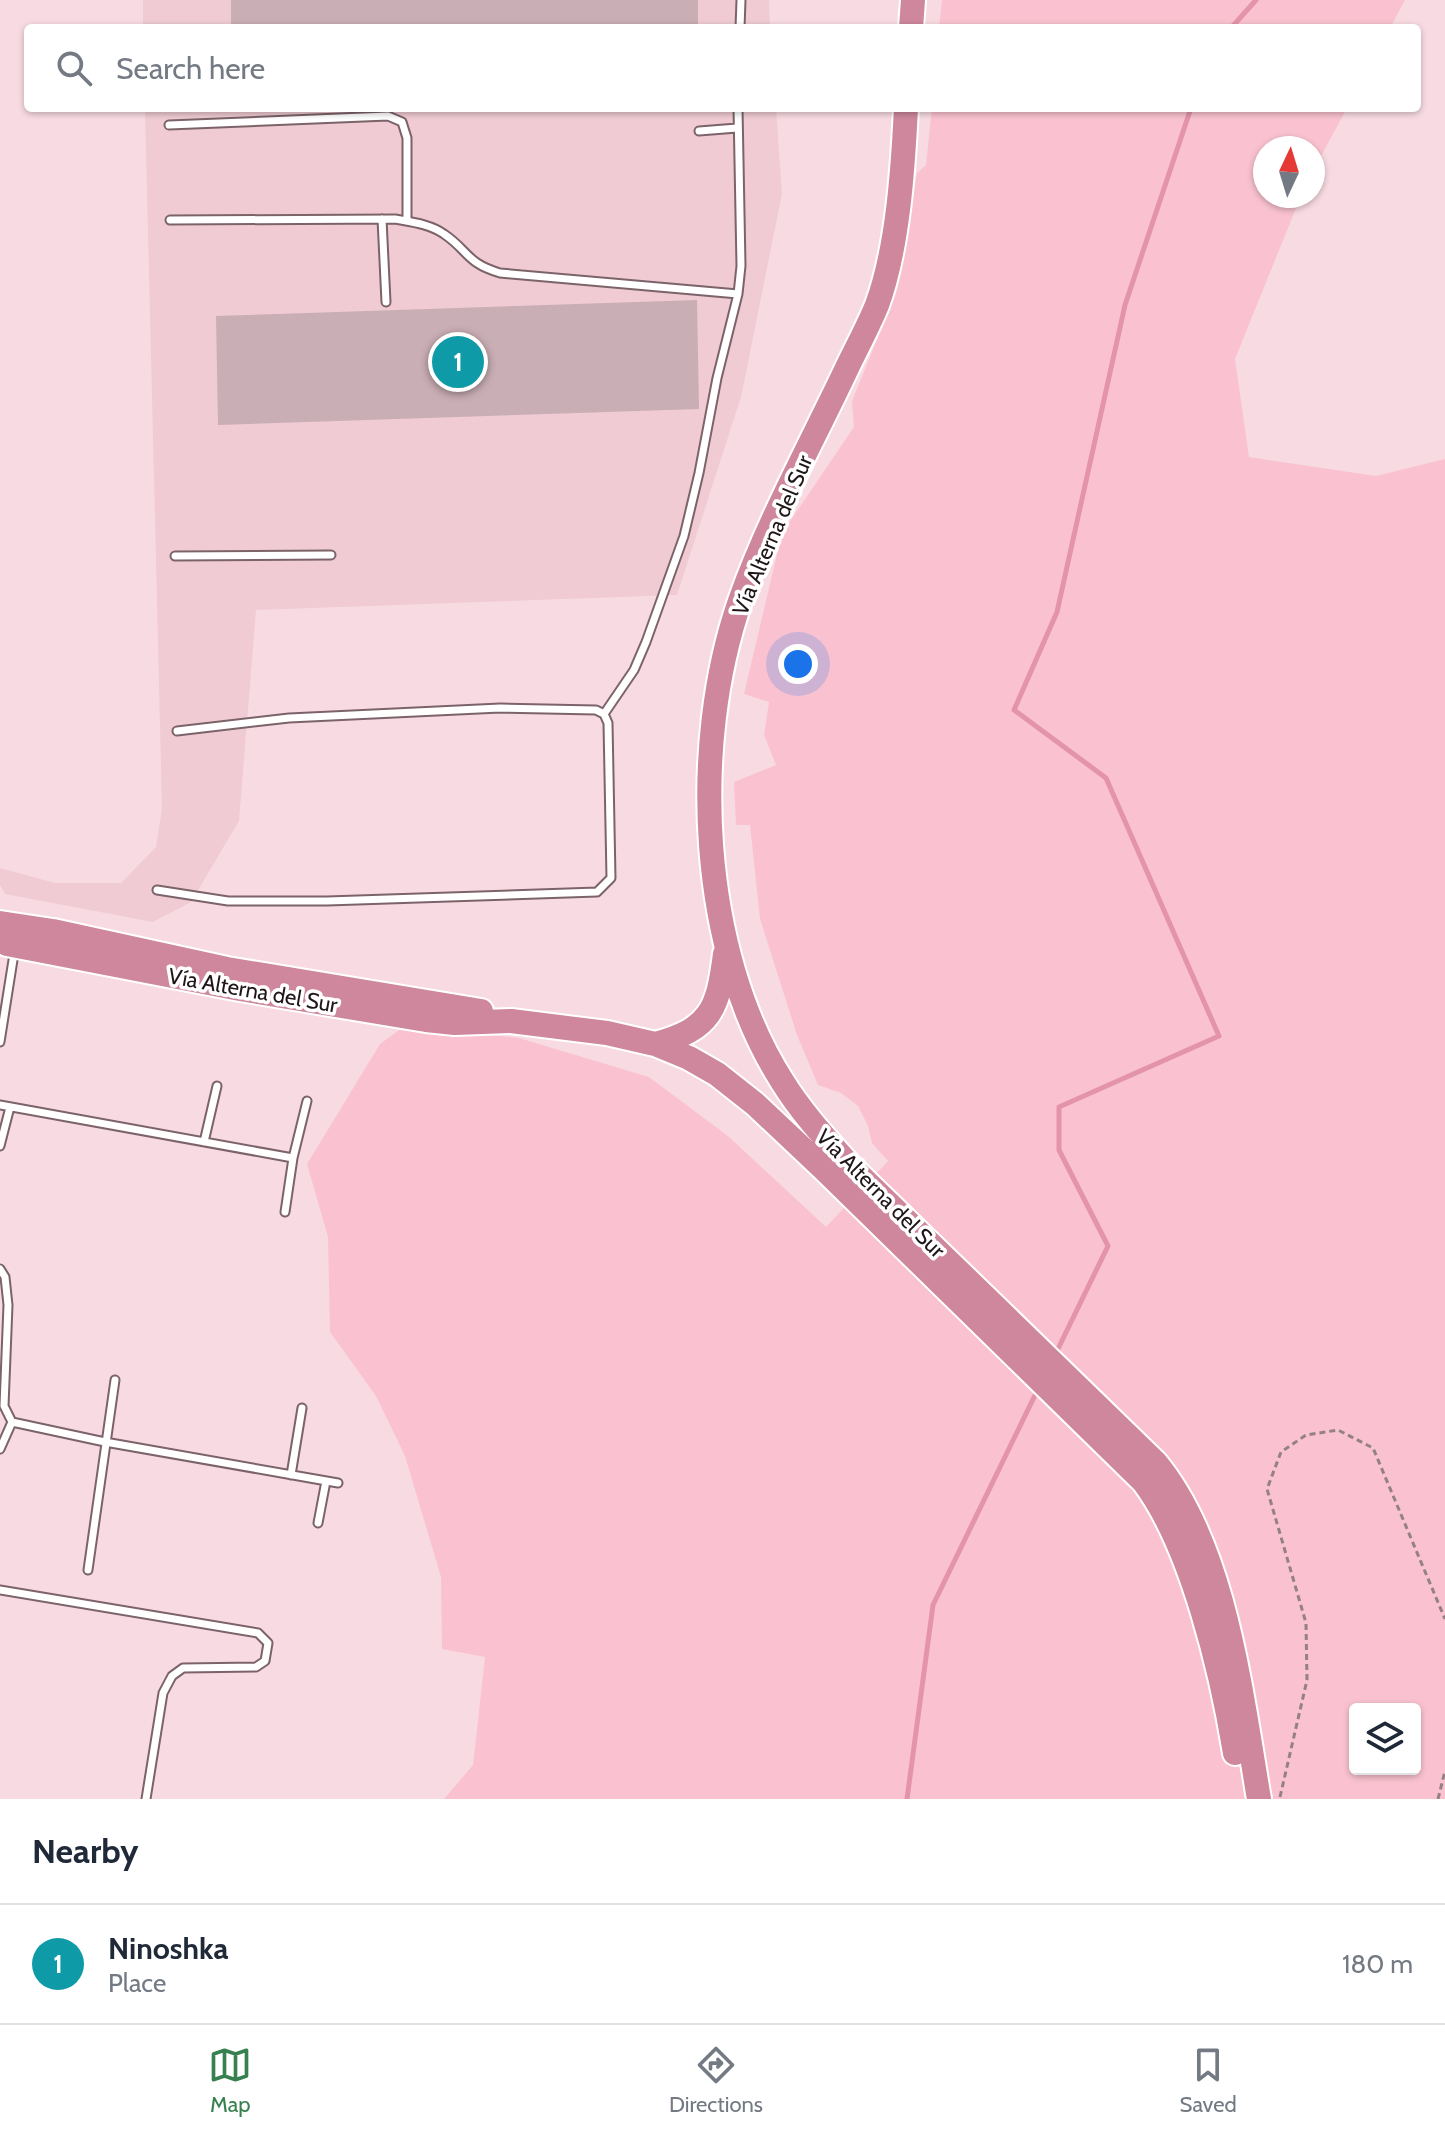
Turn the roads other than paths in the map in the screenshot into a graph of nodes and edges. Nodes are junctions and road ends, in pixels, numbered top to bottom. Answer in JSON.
{"nodes":[{"id":1,"x":741,"y":0,"type":"edge"},
{"id":2,"x":913,"y":0,"type":"edge"},
{"id":3,"x":740,"y":24,"type":"edge"},
{"id":4,"x":911,"y":24,"type":"edge"},
{"id":5,"x":738,"y":112,"type":"edge"},
{"id":6,"x":906,"y":112,"type":"edge"},
{"id":7,"x":169,"y":125,"type":"dead end"},
{"id":8,"x":737,"y":128,"type":"junction"},
{"id":9,"x":699,"y":131,"type":"dead end"},
{"id":10,"x":382,"y":219,"type":"junction"},
{"id":11,"x":170,"y":220,"type":"dead end"},
{"id":12,"x":407,"y":221,"type":"junction"},
{"id":13,"x":738,"y":294,"type":"junction"},
{"id":14,"x":386,"y":302,"type":"dead end"},
{"id":15,"x":331,"y":555,"type":"dead end"},
{"id":16,"x":175,"y":556,"type":"dead end"},
{"id":17,"x":604,"y":714,"type":"junction"},
{"id":18,"x":177,"y":731,"type":"dead end"},
{"id":19,"x":157,"y":890,"type":"dead end"},
{"id":20,"x":7,"y":942,"type":"edge"},
{"id":21,"x":726,"y":947,"type":"junction"},
{"id":22,"x":0,"y":1042,"type":"edge"},
{"id":23,"x":655,"y":1044,"type":"junction"},
{"id":24,"x":217,"y":1086,"type":"dead end"},
{"id":25,"x":307,"y":1101,"type":"dead end"},
{"id":26,"x":0,"y":1105,"type":"edge"},
{"id":27,"x":10,"y":1107,"type":"junction"},
{"id":28,"x":204,"y":1142,"type":"junction"},
{"id":29,"x":0,"y":1146,"type":"edge"},
{"id":30,"x":293,"y":1158,"type":"junction"},
{"id":31,"x":844,"y":1175,"type":"junction"},
{"id":32,"x":285,"y":1212,"type":"dead end"},
{"id":33,"x":0,"y":1269,"type":"edge"},
{"id":34,"x":115,"y":1380,"type":"dead end"},
{"id":35,"x":302,"y":1408,"type":"dead end"},
{"id":36,"x":12,"y":1422,"type":"junction"},
{"id":37,"x":105,"y":1442,"type":"junction"},
{"id":38,"x":0,"y":1449,"type":"edge"},
{"id":39,"x":291,"y":1475,"type":"junction"},
{"id":40,"x":326,"y":1481,"type":"junction"},
{"id":41,"x":338,"y":1483,"type":"dead end"},
{"id":42,"x":318,"y":1523,"type":"dead end"},
{"id":43,"x":88,"y":1570,"type":"dead end"},
{"id":44,"x":0,"y":1590,"type":"edge"},
{"id":45,"x":146,"y":1799,"type":"edge"},
{"id":46,"x":1242,"y":1799,"type":"edge"},
{"id":47,"x":1259,"y":1799,"type":"edge"}],
"edges":[{"from":1,"to":3,"type":"lane"},
{"from":2,"to":4,"type":"highway"},
{"from":5,"to":8,"type":"lane"},
{"from":6,"to":21,"type":"highway","name":"Vía Alterna del Sur"},
{"from":7,"to":12,"type":"lane"},
{"from":8,"to":9,"type":"lane"},
{"from":8,"to":13,"type":"lane"},
{"from":10,"to":11,"type":"lane"},
{"from":10,"to":12,"type":"lane"},
{"from":10,"to":14,"type":"lane"},
{"from":12,"to":13,"type":"lane"},
{"from":13,"to":17,"type":"lane"},
{"from":15,"to":16,"type":"lane"},
{"from":17,"to":18,"type":"lane"},
{"from":17,"to":19,"type":"lane"},
{"from":20,"to":22,"type":"lane"},
{"from":20,"to":23,"type":"highway","name":"Vía Alterna del Sur"},
{"from":21,"to":23,"type":"highway"},
{"from":21,"to":31,"type":"highway","name":"Vía Alterna del Sur"},
{"from":23,"to":31,"type":"highway","name":"Vía Alterna del Sur"},
{"from":24,"to":28,"type":"lane"},
{"from":25,"to":30,"type":"lane"},
{"from":26,"to":27,"type":"lane"},
{"from":27,"to":28,"type":"lane"},
{"from":27,"to":29,"type":"lane"},
{"from":28,"to":30,"type":"lane"},
{"from":30,"to":32,"type":"lane"},
{"from":31,"to":46,"type":"highway","name":"Vía Alterna del Sur"},
{"from":31,"to":47,"type":"highway","name":"Vía Alterna del Sur"},
{"from":33,"to":36,"type":"lane"},
{"from":34,"to":37,"type":"lane"},
{"from":35,"to":39,"type":"lane"},
{"from":36,"to":37,"type":"lane"},
{"from":36,"to":38,"type":"lane"},
{"from":37,"to":39,"type":"lane"},
{"from":37,"to":43,"type":"lane"},
{"from":39,"to":40,"type":"lane"},
{"from":40,"to":41,"type":"lane"},
{"from":40,"to":42,"type":"lane"},
{"from":44,"to":45,"type":"lane"}]}
